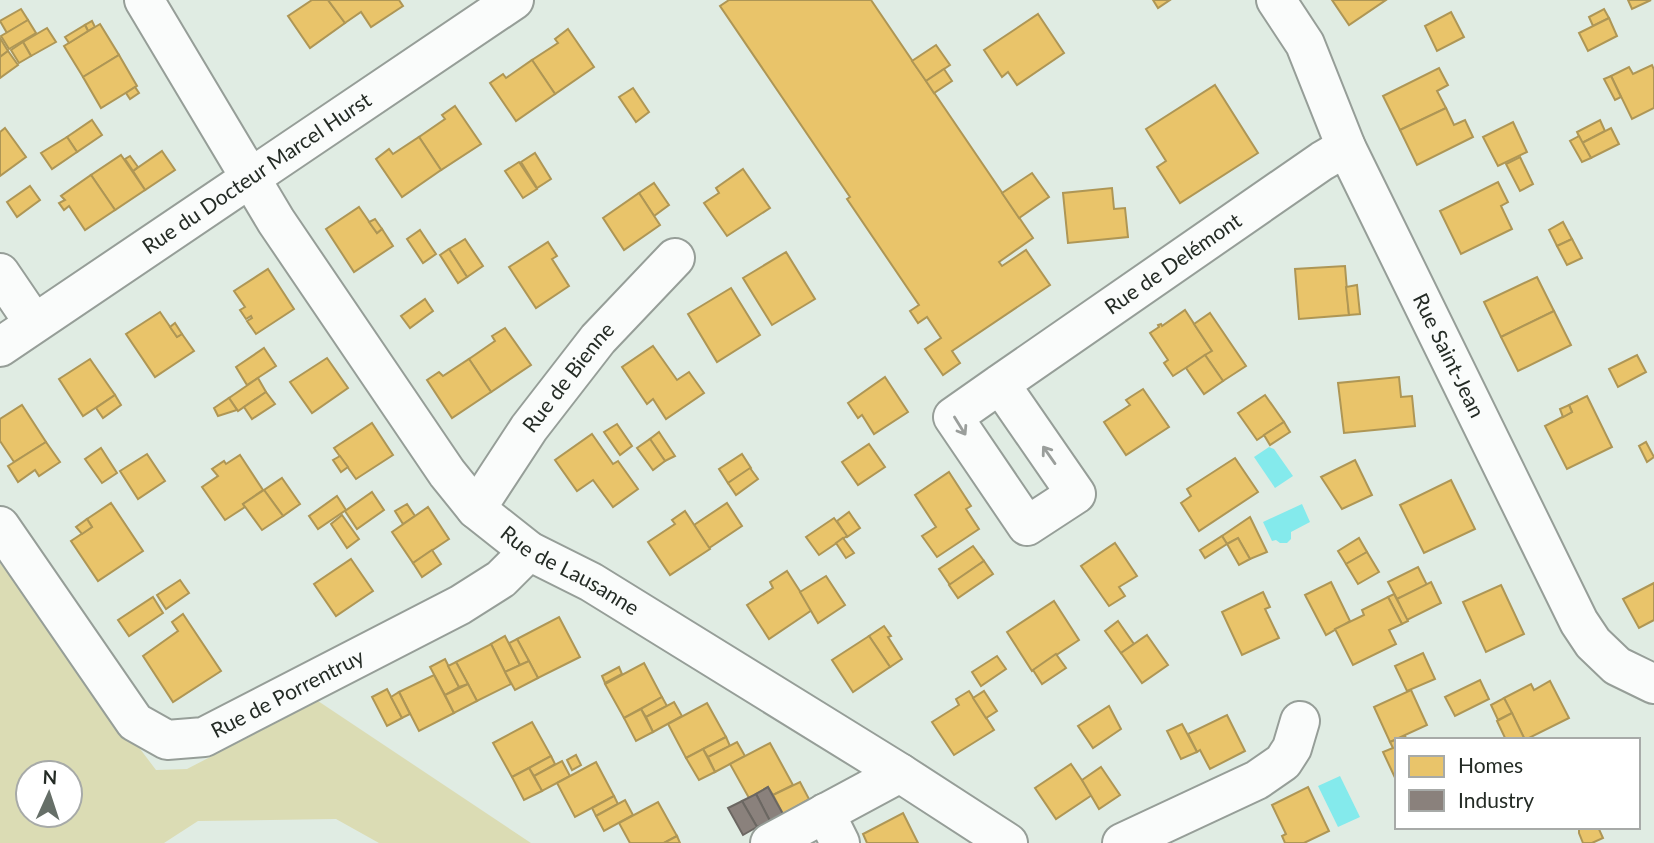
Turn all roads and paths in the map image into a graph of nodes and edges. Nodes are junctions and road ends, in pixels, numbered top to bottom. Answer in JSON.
{"nodes":[{"id":1,"x":144,"y":0,"type":"edge"},
{"id":2,"x":514,"y":0,"type":"edge"},
{"id":3,"x":1276,"y":0,"type":"edge"},
{"id":4,"x":1346,"y":147,"type":"junction"},
{"id":5,"x":250,"y":177,"type":"junction"},
{"id":6,"x":675,"y":258,"type":"dead end"},
{"id":7,"x":0,"y":273,"type":"edge"},
{"id":8,"x":34,"y":323,"type":"junction"},
{"id":9,"x":0,"y":347,"type":"edge"},
{"id":10,"x":1000,"y":384,"type":"dead end"},
{"id":11,"x":476,"y":509,"type":"junction"},
{"id":12,"x":0,"y":526,"type":"edge"},
{"id":13,"x":529,"y":551,"type":"junction"},
{"id":14,"x":1654,"y":684,"type":"edge"},
{"id":15,"x":1300,"y":721,"type":"dead end"},
{"id":16,"x":900,"y":773,"type":"junction"},
{"id":17,"x":833,"y":828,"type":"edge"},
{"id":18,"x":770,"y":843,"type":"edge"},
{"id":19,"x":1008,"y":843,"type":"edge"},
{"id":20,"x":1122,"y":843,"type":"edge"}],
"edges":[{"from":1,"to":5,"type":"street","name":"Rue de Lausanne"},
{"from":2,"to":5,"type":"street","name":"Rue du Docteur Marcel Hurst"},
{"from":3,"to":4,"type":"street","name":"Rue Saint-Jean"},
{"from":4,"to":10,"type":"street","name":"Rue de Delémont"},
{"from":4,"to":14,"type":"street","name":"Rue Saint-Jean"},
{"from":5,"to":8,"type":"street","name":"Rue du Docteur Marcel Hurst"},
{"from":5,"to":11,"type":"street","name":"Rue de Lausanne"},
{"from":6,"to":11,"type":"street","name":"Rue de Bienne"},
{"from":7,"to":8,"type":"street"},
{"from":8,"to":9,"type":"street","name":"Rue du Docteur Marcel Hurst"},
{"from":11,"to":13,"type":"street","name":"Rue de Lausanne"},
{"from":12,"to":13,"type":"street","name":"Rue de Porrentruy"},
{"from":13,"to":16,"type":"street","name":"Rue de Lausanne"},
{"from":15,"to":20,"type":"street"},
{"from":16,"to":17,"type":"street"},
{"from":16,"to":19,"type":"street","name":"Rue de Lausanne"},
{"from":17,"to":18,"type":"street"}]}
